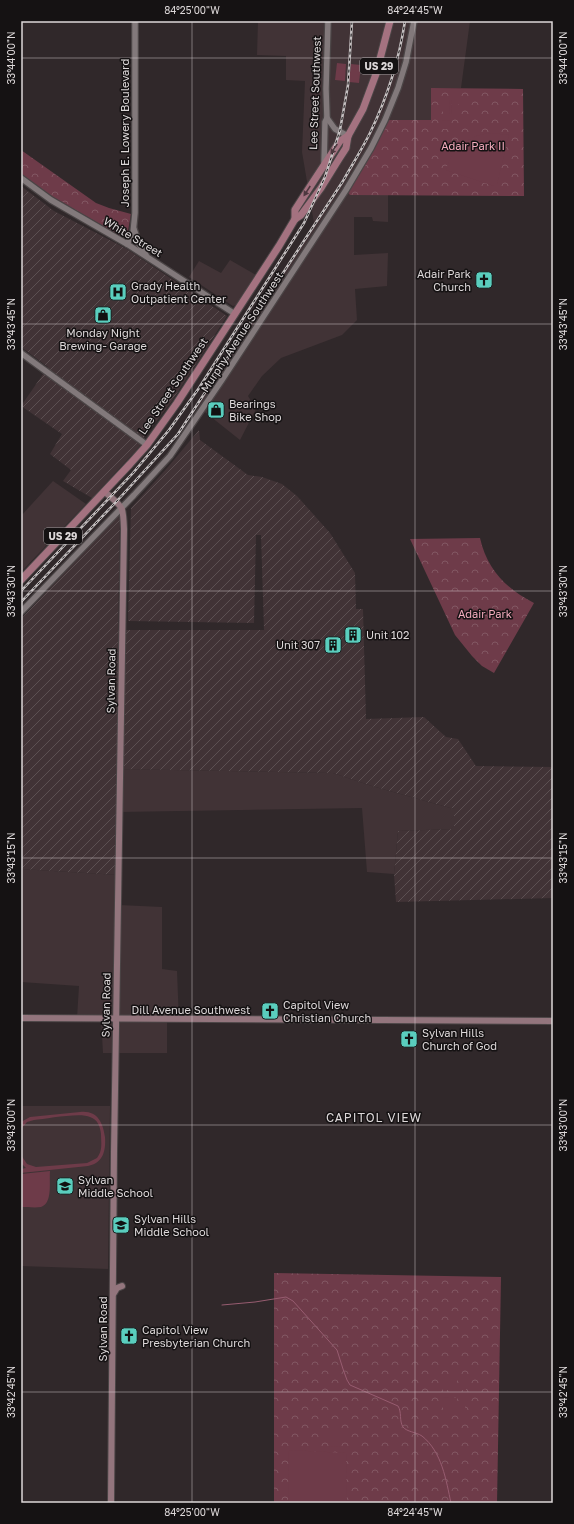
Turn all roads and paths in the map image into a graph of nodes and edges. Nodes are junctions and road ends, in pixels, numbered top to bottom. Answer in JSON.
{"nodes":[{"id":1,"x":135,"y":21,"type":"edge"},
{"id":2,"x":328,"y":21,"type":"edge"},
{"id":3,"x":390,"y":21,"type":"edge"},
{"id":4,"x":414,"y":21,"type":"edge"},
{"id":5,"x":327,"y":118,"type":"junction"},
{"id":6,"x":348,"y":136,"type":"junction"},
{"id":7,"x":324,"y":166,"type":"junction"},
{"id":8,"x":21,"y":178,"type":"edge"},
{"id":9,"x":295,"y":219,"type":"junction"},
{"id":10,"x":134,"y":227,"type":"junction"},
{"id":11,"x":127,"y":244,"type":"junction"},
{"id":12,"x":148,"y":257,"type":"junction"},
{"id":13,"x":235,"y":314,"type":"junction"},
{"id":14,"x":21,"y":352,"type":"edge"},
{"id":15,"x":147,"y":445,"type":"junction"},
{"id":16,"x":105,"y":492,"type":"junction"},
{"id":17,"x":122,"y":507,"type":"junction"},
{"id":18,"x":21,"y":580,"type":"edge"},
{"id":19,"x":21,"y":612,"type":"edge"},
{"id":20,"x":21,"y":1018,"type":"edge"},
{"id":21,"x":116,"y":1020,"type":"junction"},
{"id":22,"x":553,"y":1021,"type":"edge"},
{"id":23,"x":122,"y":1286,"type":"dead end"},
{"id":24,"x":113,"y":1295,"type":"junction"},
{"id":25,"x":111,"y":1503,"type":"edge"}],
"edges":[{"from":1,"to":10,"type":"street","name":"Joseph E. Lowery Boulevard"},
{"from":2,"to":5,"type":"street","name":"Lee Street Southwest"},
{"from":3,"to":6,"type":"main road","number":"US 29"},
{"from":4,"to":17,"type":"street","name":"Murphy Avenue Southwest"},
{"from":5,"to":6,"type":"street"},
{"from":5,"to":7,"type":"street","name":"Lee Street Southwest"},
{"from":6,"to":7,"type":"main road","number":"US 29","one_way":true},
{"from":6,"to":9,"type":"main road","name":"Lee Street Southwest","number":"US 29"},
{"from":7,"to":9,"type":"main road","number":"US 29","one_way":true},
{"from":8,"to":11,"type":"street","name":"White Street"},
{"from":9,"to":13,"type":"main road","name":"Lee Street Southwest","number":"US 29"},
{"from":10,"to":11,"type":"street","name":"Joseph E. Lowery Boulevard"},
{"from":10,"to":12,"type":"street"},
{"from":11,"to":12,"type":"street","name":"White Street"},
{"from":12,"to":13,"type":"street","name":"White Street"},
{"from":13,"to":15,"type":"main road","name":"Lee Street Southwest","number":"US 29"},
{"from":14,"to":15,"type":"street"},
{"from":15,"to":16,"type":"main road","name":"Lee Street Southwest","number":"US 29"},
{"from":16,"to":17,"type":"main road"},
{"from":16,"to":18,"type":"main road","name":"Lee Street Southwest","number":"US 29"},
{"from":17,"to":19,"type":"street","name":"Murphy Avenue Southwest"},
{"from":17,"to":21,"type":"main road","name":"Sylvan Road"},
{"from":20,"to":21,"type":"main road","name":"Dill Avenue Southwest"},
{"from":21,"to":22,"type":"main road","name":"Dill Avenue Southwest"},
{"from":21,"to":24,"type":"main road","name":"Sylvan Road"},
{"from":23,"to":24,"type":"main road"},
{"from":24,"to":25,"type":"main road","name":"Sylvan Road"}]}
